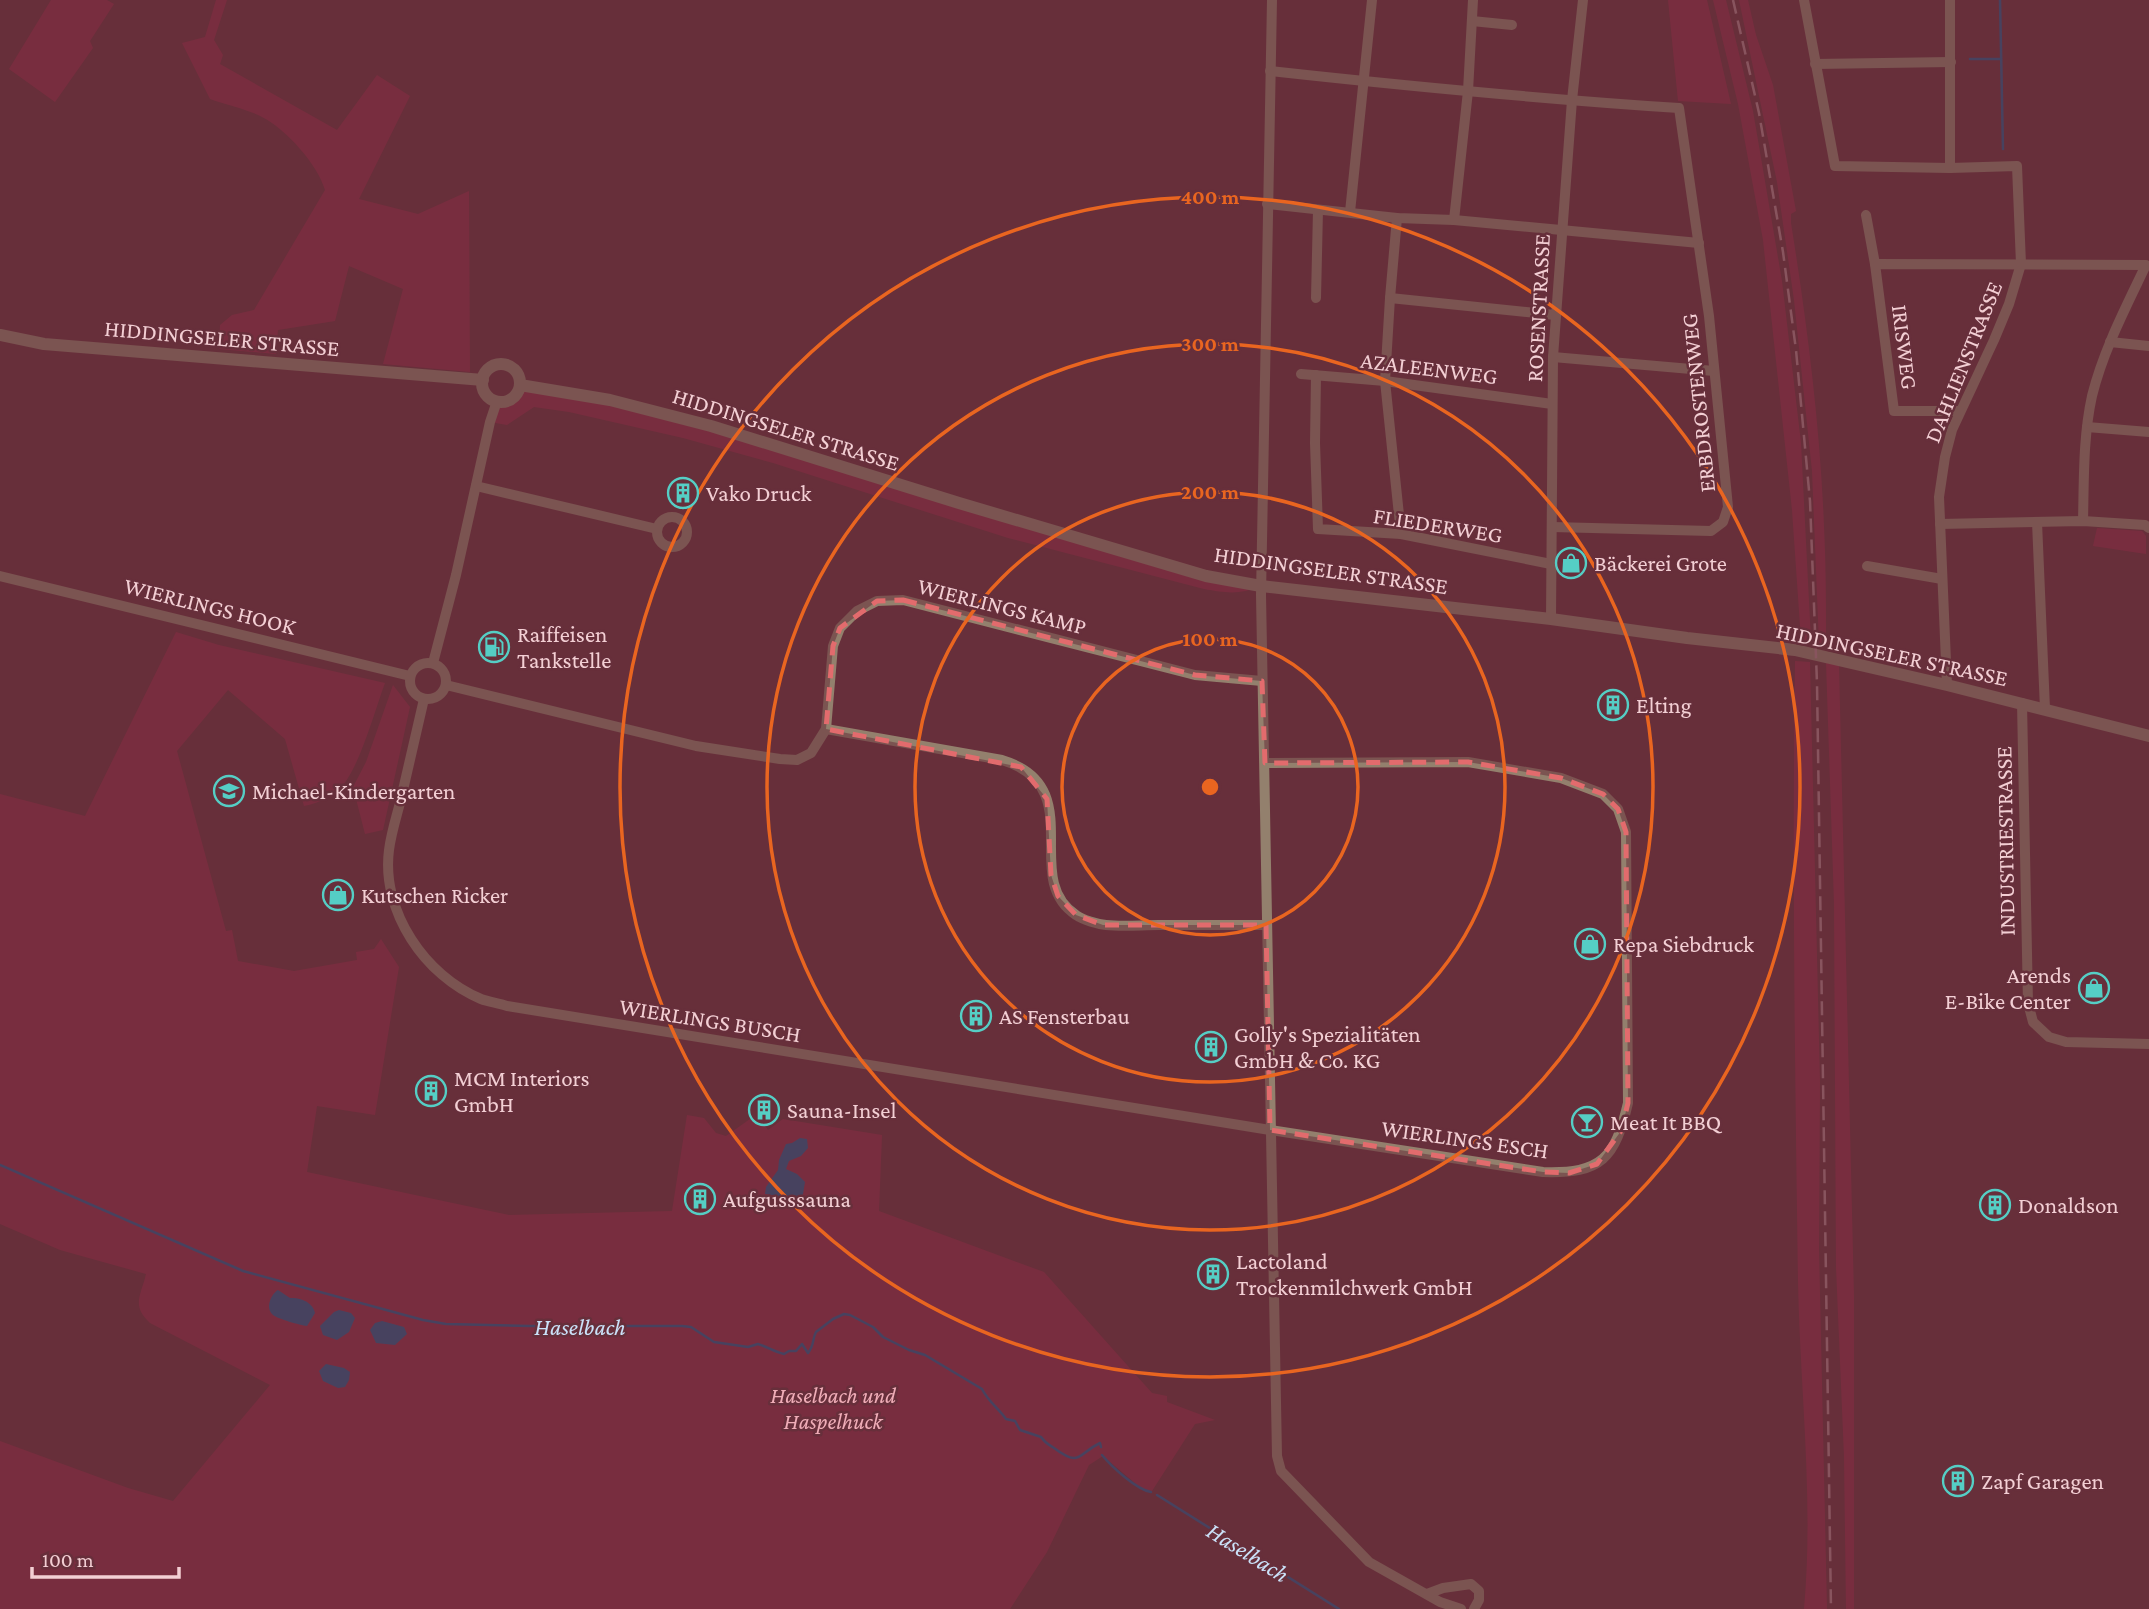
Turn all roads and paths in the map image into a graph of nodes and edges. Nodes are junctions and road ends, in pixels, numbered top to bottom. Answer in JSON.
{"nodes":[{"id":1,"x":1272,"y":0,"type":"edge"},
{"id":2,"x":1372,"y":0,"type":"edge"},
{"id":3,"x":1473,"y":0,"type":"edge"},
{"id":4,"x":1583,"y":0,"type":"edge"},
{"id":5,"x":1804,"y":0,"type":"edge"},
{"id":6,"x":1950,"y":0,"type":"edge"},
{"id":7,"x":1472,"y":21,"type":"junction"},
{"id":8,"x":1512,"y":25,"type":"dead end"},
{"id":9,"x":1951,"y":62,"type":"junction"},
{"id":10,"x":1815,"y":64,"type":"junction"},
{"id":11,"x":1270,"y":71,"type":"junction"},
{"id":12,"x":1365,"y":82,"type":"junction"},
{"id":13,"x":1468,"y":91,"type":"junction"},
{"id":14,"x":1572,"y":100,"type":"junction"},
{"id":15,"x":1950,"y":168,"type":"junction"},
{"id":16,"x":1267,"y":204,"type":"junction"},
{"id":17,"x":1318,"y":210,"type":"junction"},
{"id":18,"x":1350,"y":212,"type":"junction"},
{"id":19,"x":1866,"y":215,"type":"dead end"},
{"id":20,"x":1397,"y":218,"type":"junction"},
{"id":21,"x":1454,"y":220,"type":"junction"},
{"id":22,"x":1562,"y":230,"type":"junction"},
{"id":23,"x":1699,"y":243,"type":"junction"},
{"id":24,"x":1875,"y":264,"type":"junction"},
{"id":25,"x":2021,"y":264,"type":"junction"},
{"id":26,"x":2147,"y":265,"type":"edge"},
{"id":27,"x":1316,"y":298,"type":"dead end"},
{"id":28,"x":1390,"y":298,"type":"junction"},
{"id":29,"x":1555,"y":315,"type":"junction"},
{"id":30,"x":0,"y":335,"type":"edge"},
{"id":31,"x":2110,"y":342,"type":"junction"},
{"id":32,"x":2149,"y":346,"type":"edge"},
{"id":33,"x":1553,"y":357,"type":"junction"},
{"id":34,"x":1714,"y":371,"type":"junction"},
{"id":35,"x":1301,"y":374,"type":"dead end"},
{"id":36,"x":1316,"y":375,"type":"junction"},
{"id":37,"x":483,"y":380,"type":"junction"},
{"id":38,"x":1385,"y":381,"type":"junction"},
{"id":39,"x":520,"y":385,"type":"junction"},
{"id":40,"x":497,"y":401,"type":"junction"},
{"id":41,"x":1552,"y":404,"type":"junction"},
{"id":42,"x":1960,"y":411,"type":"junction"},
{"id":43,"x":2087,"y":427,"type":"junction"},
{"id":44,"x":2149,"y":432,"type":"edge"},
{"id":45,"x":476,"y":486,"type":"junction"},
{"id":46,"x":2083,"y":521,"type":"junction"},
{"id":47,"x":2037,"y":522,"type":"junction"},
{"id":48,"x":1940,"y":524,"type":"junction"},
{"id":49,"x":1552,"y":527,"type":"junction"},
{"id":50,"x":2149,"y":528,"type":"edge"},
{"id":51,"x":657,"y":529,"type":"dead end"},
{"id":52,"x":1401,"y":534,"type":"junction"},
{"id":53,"x":1551,"y":564,"type":"junction"},
{"id":54,"x":1867,"y":566,"type":"dead end"},
{"id":55,"x":0,"y":576,"type":"edge"},
{"id":56,"x":1942,"y":579,"type":"junction"},
{"id":57,"x":1261,"y":586,"type":"junction"},
{"id":58,"x":1552,"y":619,"type":"junction"},
{"id":59,"x":433,"y":663,"type":"junction"},
{"id":60,"x":410,"y":676,"type":"junction"},
{"id":61,"x":1262,"y":681,"type":"junction"},
{"id":62,"x":446,"y":685,"type":"junction"},
{"id":63,"x":1947,"y":685,"type":"junction"},
{"id":64,"x":424,"y":699,"type":"junction"},
{"id":65,"x":2022,"y":703,"type":"junction"},
{"id":66,"x":2045,"y":709,"type":"junction"},
{"id":67,"x":826,"y":729,"type":"junction"},
{"id":68,"x":2149,"y":736,"type":"edge"},
{"id":69,"x":1265,"y":763,"type":"junction"},
{"id":70,"x":1266,"y":925,"type":"junction"},
{"id":71,"x":2149,"y":1044,"type":"edge"},
{"id":72,"x":1270,"y":1130,"type":"junction"},
{"id":73,"x":1427,"y":1594,"type":"junction"},
{"id":74,"x":1461,"y":1609,"type":"edge"},
{"id":75,"x":1474,"y":1609,"type":"edge"}],
"edges":[{"from":1,"to":11,"type":"street"},
{"from":2,"to":12,"type":"street"},
{"from":3,"to":7,"type":"street"},
{"from":4,"to":14,"type":"street","name":"ROSENSTRASSE"},
{"from":5,"to":10,"type":"street"},
{"from":6,"to":9,"type":"street"},
{"from":7,"to":8,"type":"street"},
{"from":7,"to":13,"type":"street"},
{"from":9,"to":10,"type":"street"},
{"from":9,"to":15,"type":"street"},
{"from":10,"to":15,"type":"street"},
{"from":11,"to":12,"type":"street"},
{"from":11,"to":16,"type":"street"},
{"from":12,"to":13,"type":"street"},
{"from":12,"to":18,"type":"street"},
{"from":13,"to":14,"type":"street"},
{"from":13,"to":21,"type":"street"},
{"from":14,"to":22,"type":"street","name":"ROSENSTRASSE"},
{"from":14,"to":23,"type":"street","name":"ERBDROSTENWEG"},
{"from":15,"to":25,"type":"street","name":"DAHLIENSTRASSE"},
{"from":16,"to":17,"type":"street"},
{"from":16,"to":57,"type":"street"},
{"from":17,"to":18,"type":"street"},
{"from":17,"to":27,"type":"street"},
{"from":18,"to":20,"type":"street"},
{"from":19,"to":24,"type":"street","name":"IRISWEG"},
{"from":20,"to":21,"type":"street"},
{"from":20,"to":28,"type":"street"},
{"from":21,"to":22,"type":"street"},
{"from":22,"to":23,"type":"street"},
{"from":22,"to":29,"type":"street","name":"ROSENSTRASSE"},
{"from":23,"to":34,"type":"street","name":"ERBDROSTENWEG"},
{"from":24,"to":25,"type":"street"},
{"from":24,"to":42,"type":"street","name":"IRISWEG"},
{"from":25,"to":26,"type":"street"},
{"from":25,"to":42,"type":"street","name":"DAHLIENSTRASSE"},
{"from":26,"to":31,"type":"street"},
{"from":28,"to":29,"type":"street"},
{"from":28,"to":38,"type":"street"},
{"from":29,"to":33,"type":"street","name":"ROSENSTRASSE"},
{"from":30,"to":37,"type":"street","name":"HIDDINGSELER STRASSE"},
{"from":31,"to":32,"type":"street"},
{"from":31,"to":43,"type":"street"},
{"from":33,"to":34,"type":"street"},
{"from":33,"to":41,"type":"street","name":"ROSENSTRASSE"},
{"from":34,"to":49,"type":"street","name":"ERBDROSTENWEG"},
{"from":35,"to":36,"type":"street","name":"AZALEENWEG"},
{"from":36,"to":38,"type":"street","name":"AZALEENWEG"},
{"from":36,"to":52,"type":"street","name":"FLIEDERWEG"},
{"from":37,"to":39,"type":"street"},
{"from":37,"to":40,"type":"street"},
{"from":38,"to":41,"type":"street","name":"AZALEENWEG"},
{"from":38,"to":52,"type":"street"},
{"from":39,"to":40,"type":"street"},
{"from":39,"to":57,"type":"street","name":"HIDDINGSELER STRASSE"},
{"from":40,"to":45,"type":"street"},
{"from":41,"to":49,"type":"street","name":"ROSENSTRASSE"},
{"from":42,"to":48,"type":"street","name":"DAHLIENSTRASSE"},
{"from":43,"to":44,"type":"street"},
{"from":43,"to":46,"type":"street"},
{"from":45,"to":51,"type":"street"},
{"from":45,"to":59,"type":"street"},
{"from":46,"to":47,"type":"street"},
{"from":46,"to":50,"type":"street"},
{"from":47,"to":48,"type":"street"},
{"from":47,"to":66,"type":"street"},
{"from":48,"to":56,"type":"street","name":"DAHLIENSTRASSE"},
{"from":49,"to":53,"type":"street","name":"ROSENSTRASSE"},
{"from":52,"to":53,"type":"street","name":"FLIEDERWEG"},
{"from":53,"to":58,"type":"street","name":"ROSENSTRASSE"},
{"from":54,"to":56,"type":"street"},
{"from":55,"to":60,"type":"street","name":"WIERLINGS HOOK"},
{"from":56,"to":63,"type":"street","name":"DAHLIENSTRASSE"},
{"from":57,"to":58,"type":"street","name":"HIDDINGSELER STRASSE"},
{"from":57,"to":61,"type":"street"},
{"from":58,"to":63,"type":"street","name":"HIDDINGSELER STRASSE"},
{"from":59,"to":60,"type":"street"},
{"from":59,"to":62,"type":"street"},
{"from":60,"to":64,"type":"street"},
{"from":61,"to":67,"type":"street","name":"WIERLINGS KAMP"},
{"from":61,"to":69,"type":"street"},
{"from":62,"to":64,"type":"street"},
{"from":62,"to":67,"type":"street"},
{"from":63,"to":65,"type":"street","name":"HIDDINGSELER STRASSE"},
{"from":64,"to":72,"type":"street","name":"WIERLINGS BUSCH"},
{"from":65,"to":66,"type":"street","name":"HIDDINGSELER STRASSE"},
{"from":65,"to":71,"type":"street","name":"INDUSTRIESTRASSE"},
{"from":66,"to":68,"type":"street","name":"HIDDINGSELER STRASSE"},
{"from":67,"to":70,"type":"street"},
{"from":69,"to":70,"type":"street"},
{"from":69,"to":72,"type":"street","name":"WIERLINGS ESCH"},
{"from":70,"to":72,"type":"street"},
{"from":72,"to":73,"type":"street"},
{"from":73,"to":74,"type":"street"},
{"from":73,"to":75,"type":"street"}]}
